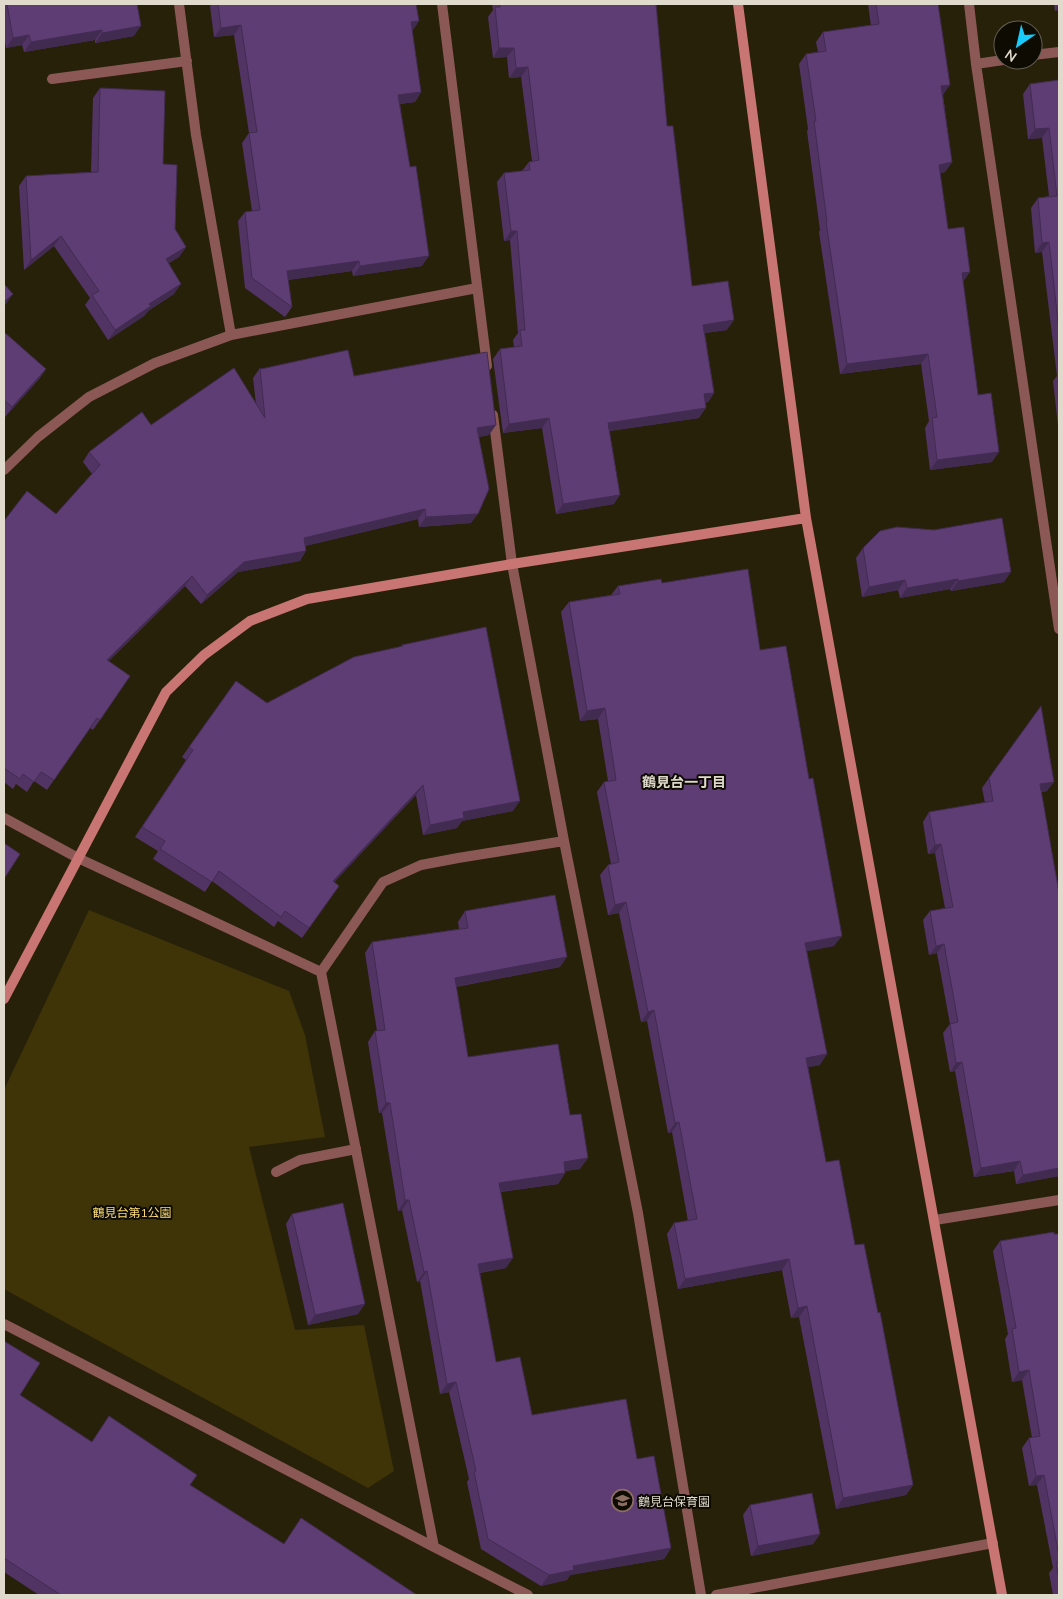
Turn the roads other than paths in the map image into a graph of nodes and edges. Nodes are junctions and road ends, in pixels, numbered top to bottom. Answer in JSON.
{"nodes":[{"id":1,"x":180,"y":4,"type":"edge"},
{"id":2,"x":442,"y":4,"type":"edge"},
{"id":3,"x":738,"y":4,"type":"edge"},
{"id":4,"x":969,"y":4,"type":"edge"},
{"id":5,"x":1059,"y":52,"type":"edge"},
{"id":6,"x":1043,"y":54,"type":"edge"},
{"id":7,"x":187,"y":61,"type":"junction"},
{"id":8,"x":993,"y":61,"type":"edge"},
{"id":9,"x":976,"y":64,"type":"junction"},
{"id":10,"x":52,"y":79,"type":"dead end"},
{"id":11,"x":477,"y":288,"type":"junction"},
{"id":12,"x":231,"y":335,"type":"junction"},
{"id":13,"x":488,"y":377,"type":"edge"},
{"id":14,"x":492,"y":406,"type":"edge"},
{"id":15,"x":4,"y":470,"type":"edge"},
{"id":16,"x":806,"y":518,"type":"junction"},
{"id":17,"x":512,"y":564,"type":"junction"},
{"id":18,"x":1059,"y":629,"type":"edge"},
{"id":19,"x":4,"y":818,"type":"edge"},
{"id":20,"x":564,"y":841,"type":"junction"},
{"id":21,"x":78,"y":858,"type":"junction"},
{"id":22,"x":321,"y":972,"type":"junction"},
{"id":23,"x":4,"y":999,"type":"edge"},
{"id":24,"x":356,"y":1149,"type":"junction"},
{"id":25,"x":276,"y":1172,"type":"dead end"},
{"id":26,"x":1059,"y":1200,"type":"edge"},
{"id":27,"x":935,"y":1220,"type":"junction"},
{"id":28,"x":4,"y":1324,"type":"edge"},
{"id":29,"x":993,"y":1543,"type":"junction"},
{"id":30,"x":434,"y":1547,"type":"junction"},
{"id":31,"x":528,"y":1595,"type":"edge"},
{"id":32,"x":702,"y":1595,"type":"edge"},
{"id":33,"x":716,"y":1595,"type":"edge"},
{"id":34,"x":1002,"y":1595,"type":"edge"}],
"edges":[{"from":1,"to":7,"type":"street"},
{"from":2,"to":11,"type":"street"},
{"from":3,"to":16,"type":"street"},
{"from":4,"to":9,"type":"street"},
{"from":5,"to":6,"type":"street"},
{"from":7,"to":10,"type":"street"},
{"from":7,"to":12,"type":"street"},
{"from":8,"to":9,"type":"street"},
{"from":9,"to":18,"type":"street"},
{"from":11,"to":12,"type":"street"},
{"from":11,"to":13,"type":"street"},
{"from":12,"to":15,"type":"street"},
{"from":14,"to":17,"type":"street"},
{"from":16,"to":17,"type":"street"},
{"from":16,"to":27,"type":"street"},
{"from":17,"to":20,"type":"street"},
{"from":17,"to":21,"type":"street"},
{"from":19,"to":21,"type":"street"},
{"from":20,"to":22,"type":"street"},
{"from":20,"to":32,"type":"street"},
{"from":21,"to":22,"type":"street"},
{"from":21,"to":23,"type":"street"},
{"from":22,"to":24,"type":"street"},
{"from":24,"to":25,"type":"street"},
{"from":24,"to":30,"type":"street"},
{"from":26,"to":27,"type":"street"},
{"from":27,"to":29,"type":"street"},
{"from":28,"to":30,"type":"street"},
{"from":29,"to":33,"type":"street"},
{"from":29,"to":34,"type":"street"},
{"from":30,"to":31,"type":"street"}]}
